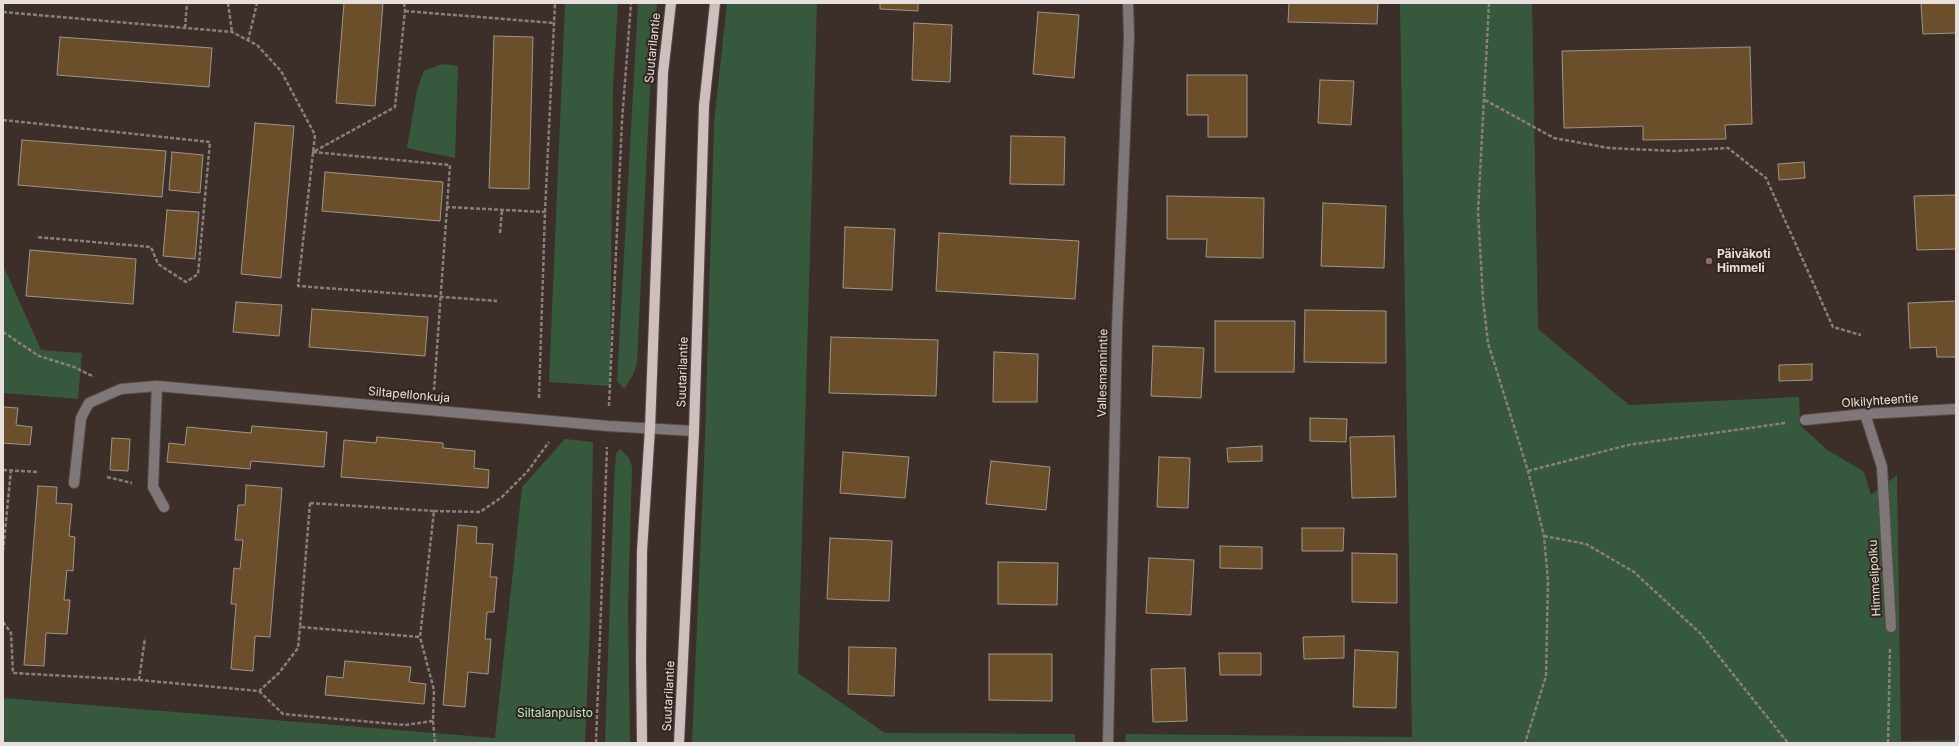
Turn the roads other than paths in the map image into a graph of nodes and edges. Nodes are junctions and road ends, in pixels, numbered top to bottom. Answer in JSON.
{"nodes":[{"id":1,"x":671,"y":3,"type":"edge"},
{"id":2,"x":715,"y":3,"type":"edge"},
{"id":3,"x":1128,"y":3,"type":"edge"},
{"id":4,"x":158,"y":386,"type":"junction"},
{"id":5,"x":1956,"y":409,"type":"edge"},
{"id":6,"x":1865,"y":414,"type":"junction"},
{"id":7,"x":1805,"y":420,"type":"road end"},
{"id":8,"x":650,"y":429,"type":"junction"},
{"id":9,"x":694,"y":431,"type":"junction"},
{"id":10,"x":74,"y":483,"type":"dead end"},
{"id":11,"x":164,"y":507,"type":"dead end"},
{"id":12,"x":1891,"y":627,"type":"road end"},
{"id":13,"x":642,"y":743,"type":"edge"},
{"id":14,"x":679,"y":743,"type":"edge"},
{"id":15,"x":1108,"y":743,"type":"edge"}],
"edges":[{"from":1,"to":8,"type":"main road","name":"Suutarilantie"},
{"from":2,"to":9,"type":"main road","name":"Suutarilantie"},
{"from":3,"to":15,"type":"street","name":"Vallesmannintie"},
{"from":4,"to":8,"type":"street","name":"Siltapellonkuja"},
{"from":4,"to":10,"type":"street","name":"Siltapellonkuja"},
{"from":4,"to":11,"type":"street"},
{"from":5,"to":6,"type":"street","name":"Olkilyhteentie"},
{"from":6,"to":7,"type":"street","name":"Olkilyhteentie"},
{"from":6,"to":12,"type":"street","name":"Himmelipolku"},
{"from":8,"to":9,"type":"street","name":"Siltapellonkuja"},
{"from":8,"to":13,"type":"main road","name":"Suutarilantie"},
{"from":9,"to":14,"type":"main road","name":"Suutarilantie"}]}
